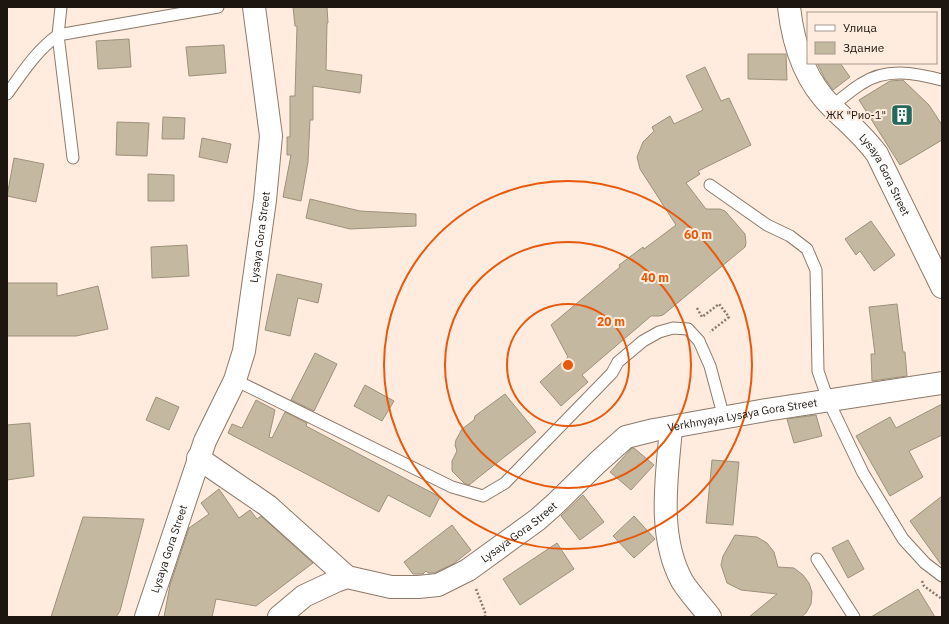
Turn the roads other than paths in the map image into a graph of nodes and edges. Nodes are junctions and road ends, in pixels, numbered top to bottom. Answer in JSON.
{"nodes":[{"id":1,"x":61,"y":7,"type":"edge"},
{"id":2,"x":218,"y":7,"type":"edge"},
{"id":3,"x":254,"y":7,"type":"edge"},
{"id":4,"x":789,"y":7,"type":"edge"},
{"id":5,"x":58,"y":35,"type":"junction"},
{"id":6,"x":942,"y":80,"type":"edge"},
{"id":7,"x":7,"y":94,"type":"edge"},
{"id":8,"x":831,"y":107,"type":"junction"},
{"id":9,"x":73,"y":158,"type":"dead end"},
{"id":10,"x":710,"y":185,"type":"dead end"},
{"id":11,"x":942,"y":287,"type":"edge"},
{"id":12,"x":235,"y":380,"type":"junction"},
{"id":13,"x":942,"y":383,"type":"edge"},
{"id":14,"x":828,"y":400,"type":"junction"},
{"id":15,"x":724,"y":418,"type":"junction"},
{"id":16,"x":671,"y":428,"type":"junction"},
{"id":17,"x":198,"y":458,"type":"junction"},
{"id":18,"x":818,"y":559,"type":"dead end"},
{"id":19,"x":942,"y":576,"type":"edge"},
{"id":20,"x":347,"y":577,"type":"junction"},
{"id":21,"x":146,"y":617,"type":"edge"},
{"id":22,"x":279,"y":617,"type":"edge"},
{"id":23,"x":710,"y":617,"type":"edge"},
{"id":24,"x":854,"y":617,"type":"edge"}],
"edges":[{"from":1,"to":5,"type":"lane"},
{"from":2,"to":5,"type":"lane"},
{"from":3,"to":12,"type":"street","name":"Lysaya Gora Street"},
{"from":4,"to":8,"type":"street","name":"Lysaya Gora Street"},
{"from":5,"to":7,"type":"lane"},
{"from":5,"to":9,"type":"lane"},
{"from":6,"to":8,"type":"lane"},
{"from":8,"to":11,"type":"street","name":"Lysaya Gora Street"},
{"from":10,"to":14,"type":"lane"},
{"from":12,"to":15,"type":"lane"},
{"from":12,"to":17,"type":"street","name":"Lysaya Gora Street"},
{"from":13,"to":14,"type":"street","name":"Verkhnyaya Lysaya Gora Street"},
{"from":14,"to":15,"type":"street","name":"Verkhnyaya Lysaya Gora Street"},
{"from":14,"to":19,"type":"lane"},
{"from":15,"to":16,"type":"street","name":"Verkhnyaya Lysaya Gora Street"},
{"from":16,"to":20,"type":"street","name":"Lysaya Gora Street"},
{"from":16,"to":23,"type":"street","name":"Verkhnyaya Lysaya Gora Street"},
{"from":17,"to":20,"type":"street","name":"Lysaya Gora Street"},
{"from":17,"to":21,"type":"street","name":"Lysaya Gora Street"},
{"from":18,"to":24,"type":"lane"},
{"from":20,"to":22,"type":"street"}]}
